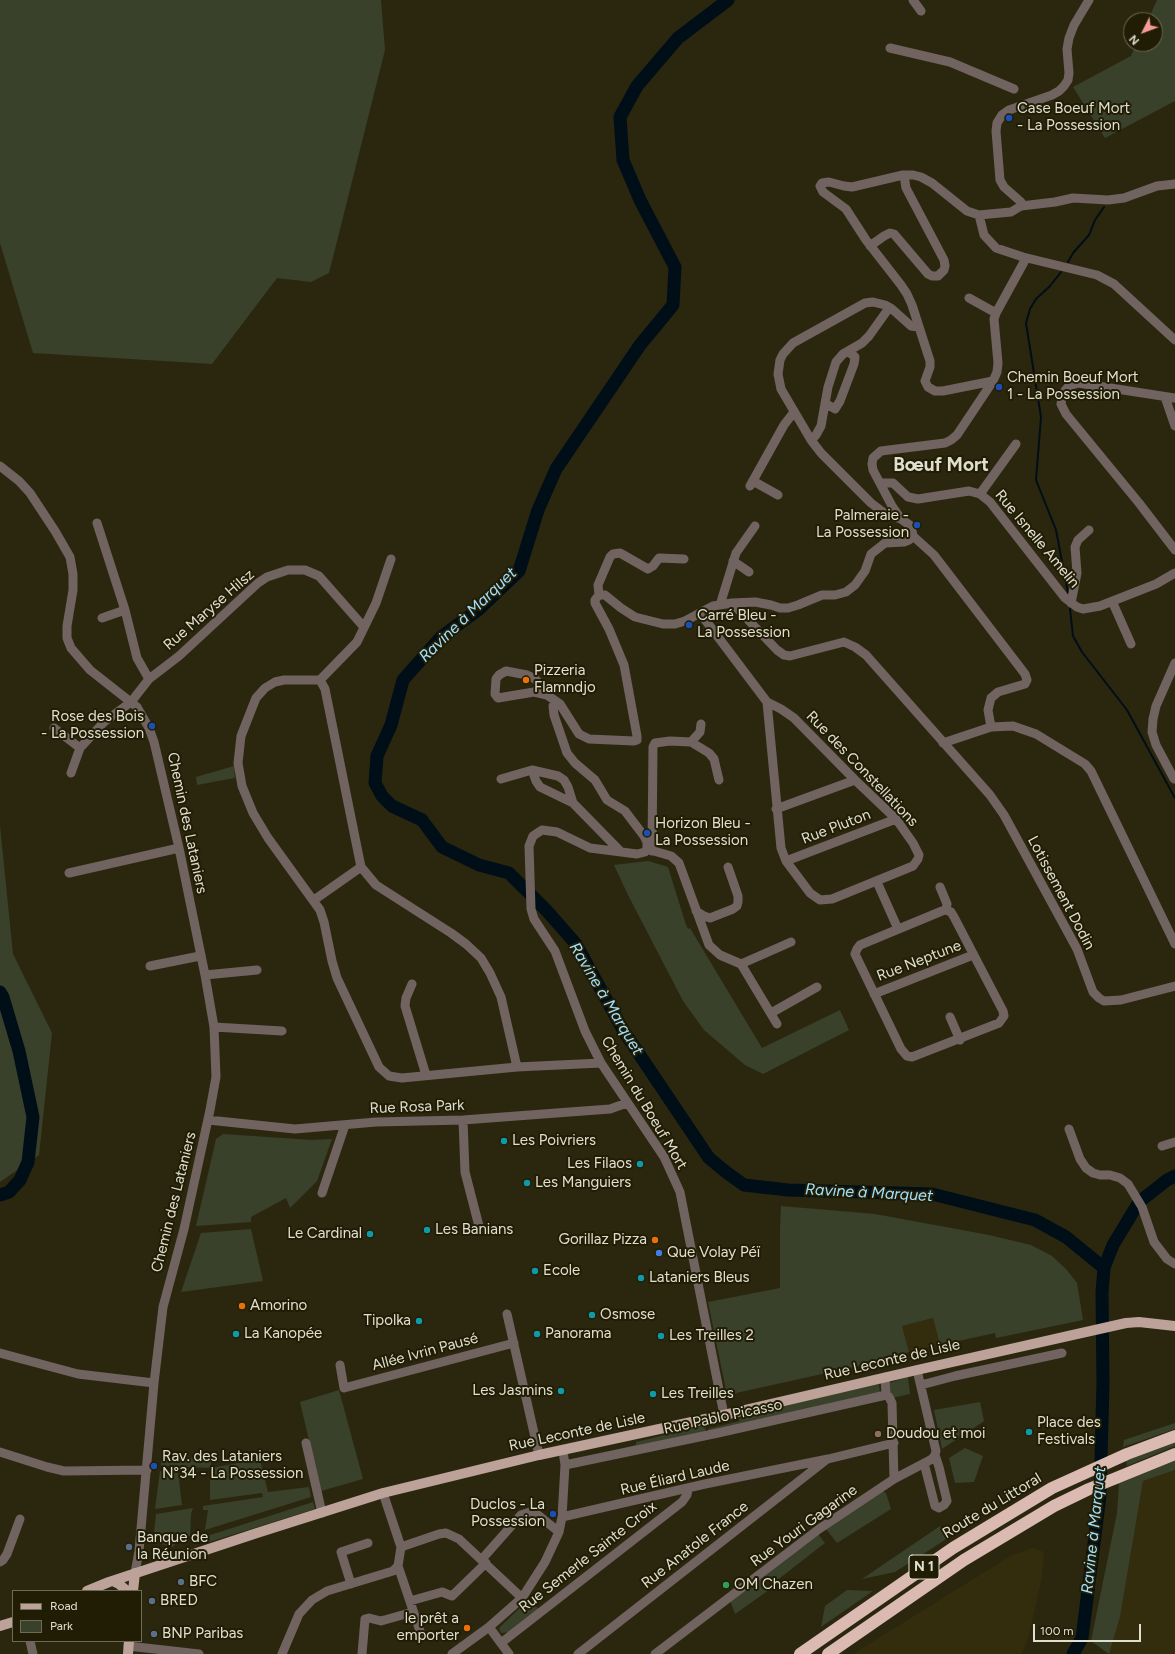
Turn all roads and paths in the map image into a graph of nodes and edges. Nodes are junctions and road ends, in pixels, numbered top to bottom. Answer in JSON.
{"nodes":[{"id":1,"x":913,"y":0,"type":"edge"},
{"id":2,"x":1089,"y":0,"type":"edge"},
{"id":3,"x":921,"y":11,"type":"dead end"},
{"id":4,"x":890,"y":48,"type":"dead end"},
{"id":5,"x":1014,"y":89,"type":"dead end"},
{"id":6,"x":904,"y":175,"type":"junction"},
{"id":7,"x":1175,"y":184,"type":"edge"},
{"id":8,"x":1021,"y":206,"type":"junction"},
{"id":9,"x":998,"y":214,"type":"junction"},
{"id":10,"x":979,"y":215,"type":"junction"},
{"id":11,"x":984,"y":235,"type":"junction"},
{"id":12,"x":870,"y":246,"type":"junction"},
{"id":13,"x":1023,"y":256,"type":"junction"},
{"id":14,"x":969,"y":298,"type":"dead end"},
{"id":15,"x":889,"y":308,"type":"junction"},
{"id":16,"x":996,"y":313,"type":"junction"},
{"id":17,"x":918,"y":327,"type":"junction"},
{"id":18,"x":1175,"y":340,"type":"edge"},
{"id":19,"x":848,"y":351,"type":"junction"},
{"id":20,"x":994,"y":380,"type":"junction"},
{"id":21,"x":1165,"y":397,"type":"junction"},
{"id":22,"x":1175,"y":398,"type":"edge"},
{"id":23,"x":825,"y":402,"type":"junction"},
{"id":24,"x":794,"y":412,"type":"junction"},
{"id":25,"x":1175,"y":426,"type":"edge"},
{"id":26,"x":811,"y":440,"type":"junction"},
{"id":27,"x":1016,"y":444,"type":"dead end"},
{"id":28,"x":0,"y":466,"type":"edge"},
{"id":29,"x":880,"y":483,"type":"junction"},
{"id":30,"x":980,"y":494,"type":"junction"},
{"id":31,"x":778,"y":495,"type":"dead end"},
{"id":32,"x":901,"y":519,"type":"junction"},
{"id":33,"x":97,"y":523,"type":"dead end"},
{"id":34,"x":755,"y":526,"type":"dead end"},
{"id":35,"x":1089,"y":530,"type":"dead end"},
{"id":36,"x":913,"y":536,"type":"junction"},
{"id":37,"x":1175,"y":550,"type":"edge"},
{"id":38,"x":684,"y":559,"type":"dead end"},
{"id":39,"x":391,"y":560,"type":"dead end"},
{"id":40,"x":733,"y":561,"type":"junction"},
{"id":41,"x":749,"y":572,"type":"dead end"},
{"id":42,"x":1175,"y":573,"type":"edge"},
{"id":43,"x":599,"y":595,"type":"junction"},
{"id":44,"x":1112,"y":601,"type":"junction"},
{"id":45,"x":732,"y":603,"type":"junction"},
{"id":46,"x":1071,"y":603,"type":"junction"},
{"id":47,"x":720,"y":605,"type":"junction"},
{"id":48,"x":125,"y":610,"type":"junction"},
{"id":49,"x":700,"y":613,"type":"junction"},
{"id":50,"x":102,"y":618,"type":"dead end"},
{"id":51,"x":363,"y":626,"type":"junction"},
{"id":52,"x":1131,"y":644,"type":"dead end"},
{"id":53,"x":1175,"y":663,"type":"edge"},
{"id":54,"x":149,"y":679,"type":"junction"},
{"id":55,"x":320,"y":680,"type":"junction"},
{"id":56,"x":547,"y":695,"type":"junction"},
{"id":57,"x":131,"y":702,"type":"junction"},
{"id":58,"x":556,"y":702,"type":"junction"},
{"id":59,"x":767,"y":702,"type":"junction"},
{"id":60,"x":701,"y":724,"type":"dead end"},
{"id":61,"x":991,"y":727,"type":"junction"},
{"id":62,"x":54,"y":728,"type":"dead end"},
{"id":63,"x":691,"y":742,"type":"junction"},
{"id":64,"x":943,"y":743,"type":"junction"},
{"id":65,"x":80,"y":748,"type":"junction"},
{"id":66,"x":532,"y":770,"type":"junction"},
{"id":67,"x":71,"y":773,"type":"dead end"},
{"id":68,"x":501,"y":778,"type":"dead end"},
{"id":69,"x":1174,"y":779,"type":"edge"},
{"id":70,"x":719,"y":780,"type":"dead end"},
{"id":71,"x":855,"y":780,"type":"junction"},
{"id":72,"x":573,"y":803,"type":"junction"},
{"id":73,"x":776,"y":809,"type":"junction"},
{"id":74,"x":896,"y":819,"type":"junction"},
{"id":75,"x":179,"y":848,"type":"junction"},
{"id":76,"x":650,"y":850,"type":"junction"},
{"id":77,"x":621,"y":852,"type":"junction"},
{"id":78,"x":786,"y":861,"type":"junction"},
{"id":79,"x":361,"y":867,"type":"junction"},
{"id":80,"x":728,"y":867,"type":"dead end"},
{"id":81,"x":69,"y":872,"type":"dead end"},
{"id":82,"x":877,"y":882,"type":"junction"},
{"id":83,"x":940,"y":887,"type":"dead end"},
{"id":84,"x":314,"y":900,"type":"junction"},
{"id":85,"x":946,"y":910,"type":"junction"},
{"id":86,"x":696,"y":911,"type":"junction"},
{"id":87,"x":898,"y":929,"type":"junction"},
{"id":88,"x":790,"y":942,"type":"dead end"},
{"id":89,"x":1175,"y":944,"type":"edge"},
{"id":90,"x":974,"y":954,"type":"junction"},
{"id":91,"x":200,"y":956,"type":"junction"},
{"id":92,"x":741,"y":964,"type":"junction"},
{"id":93,"x":150,"y":966,"type":"dead end"},
{"id":94,"x":257,"y":970,"type":"dead end"},
{"id":95,"x":205,"y":975,"type":"junction"},
{"id":96,"x":412,"y":984,"type":"dead end"},
{"id":97,"x":1175,"y":986,"type":"edge"},
{"id":98,"x":817,"y":987,"type":"dead end"},
{"id":99,"x":874,"y":994,"type":"junction"},
{"id":100,"x":771,"y":1013,"type":"junction"},
{"id":101,"x":950,"y":1017,"type":"dead end"},
{"id":102,"x":777,"y":1024,"type":"dead end"},
{"id":103,"x":214,"y":1027,"type":"junction"},
{"id":104,"x":282,"y":1031,"type":"dead end"},
{"id":105,"x":960,"y":1040,"type":"junction"},
{"id":106,"x":601,"y":1063,"type":"junction"},
{"id":107,"x":517,"y":1067,"type":"junction"},
{"id":108,"x":426,"y":1075,"type":"junction"},
{"id":109,"x":627,"y":1103,"type":"junction"},
{"id":110,"x":208,"y":1120,"type":"junction"},
{"id":111,"x":463,"y":1120,"type":"junction"},
{"id":112,"x":345,"y":1125,"type":"junction"},
{"id":113,"x":1069,"y":1129,"type":"dead end"},
{"id":114,"x":1175,"y":1142,"type":"edge"},
{"id":115,"x":1162,"y":1146,"type":"dead end"},
{"id":116,"x":322,"y":1193,"type":"dead end"},
{"id":117,"x":480,"y":1230,"type":"dead end"},
{"id":118,"x":1175,"y":1264,"type":"edge"},
{"id":119,"x":507,"y":1314,"type":"dead end"},
{"id":120,"x":1175,"y":1326,"type":"edge"},
{"id":121,"x":514,"y":1343,"type":"junction"},
{"id":122,"x":0,"y":1353,"type":"edge"},
{"id":123,"x":1062,"y":1353,"type":"dead end"},
{"id":124,"x":340,"y":1365,"type":"dead end"},
{"id":125,"x":917,"y":1370,"type":"junction"},
{"id":126,"x":885,"y":1377,"type":"junction"},
{"id":127,"x":154,"y":1383,"type":"junction"},
{"id":128,"x":921,"y":1385,"type":"junction"},
{"id":129,"x":886,"y":1395,"type":"junction"},
{"id":130,"x":724,"y":1415,"type":"junction"},
{"id":131,"x":1175,"y":1436,"type":"edge"},
{"id":132,"x":894,"y":1442,"type":"junction"},
{"id":133,"x":306,"y":1443,"type":"dead end"},
{"id":134,"x":563,"y":1450,"type":"junction"},
{"id":135,"x":0,"y":1452,"type":"edge"},
{"id":136,"x":1175,"y":1454,"type":"edge"},
{"id":137,"x":539,"y":1455,"type":"junction"},
{"id":138,"x":935,"y":1455,"type":"junction"},
{"id":139,"x":828,"y":1459,"type":"junction"},
{"id":140,"x":924,"y":1463,"type":"junction"},
{"id":141,"x":565,"y":1465,"type":"junction"},
{"id":142,"x":795,"y":1466,"type":"junction"},
{"id":143,"x":148,"y":1470,"type":"junction"},
{"id":144,"x":894,"y":1479,"type":"junction"},
{"id":145,"x":801,"y":1480,"type":"junction"},
{"id":146,"x":688,"y":1489,"type":"junction"},
{"id":147,"x":383,"y":1493,"type":"junction"},
{"id":148,"x":322,"y":1512,"type":"junction"},
{"id":149,"x":562,"y":1517,"type":"junction"},
{"id":150,"x":20,"y":1519,"type":"dead end"},
{"id":151,"x":559,"y":1532,"type":"junction"},
{"id":152,"x":368,"y":1543,"type":"dead end"},
{"id":153,"x":401,"y":1547,"type":"junction"},
{"id":154,"x":484,"y":1561,"type":"junction"},
{"id":155,"x":0,"y":1562,"type":"edge"},
{"id":156,"x":398,"y":1566,"type":"junction"},
{"id":157,"x":135,"y":1573,"type":"junction"},
{"id":158,"x":113,"y":1581,"type":"junction"},
{"id":159,"x":350,"y":1584,"type":"junction"},
{"id":160,"x":90,"y":1590,"type":"edge"},
{"id":161,"x":126,"y":1590,"type":"edge"},
{"id":162,"x":133,"y":1590,"type":"edge"},
{"id":163,"x":522,"y":1598,"type":"junction"},
{"id":164,"x":410,"y":1601,"type":"junction"},
{"id":165,"x":412,"y":1612,"type":"junction"},
{"id":166,"x":12,"y":1622,"type":"edge"},
{"id":167,"x":0,"y":1626,"type":"edge"},
{"id":168,"x":489,"y":1627,"type":"junction"},
{"id":169,"x":421,"y":1634,"type":"dead end"},
{"id":170,"x":30,"y":1642,"type":"edge"},
{"id":171,"x":501,"y":1643,"type":"junction"},
{"id":172,"x":128,"y":1647,"type":"edge"},
{"id":173,"x":33,"y":1654,"type":"edge"},
{"id":174,"x":199,"y":1654,"type":"edge"},
{"id":175,"x":282,"y":1654,"type":"edge"},
{"id":176,"x":362,"y":1654,"type":"edge"},
{"id":177,"x":452,"y":1654,"type":"edge"},
{"id":178,"x":509,"y":1654,"type":"edge"},
{"id":179,"x":578,"y":1654,"type":"edge"},
{"id":180,"x":655,"y":1654,"type":"edge"},
{"id":181,"x":800,"y":1654,"type":"edge"},
{"id":182,"x":828,"y":1654,"type":"edge"}],
"edges":[{"from":1,"to":3,"type":"street"},
{"from":2,"to":8,"type":"street"},
{"from":4,"to":5,"type":"street"},
{"from":6,"to":10,"type":"street"},
{"from":6,"to":12,"type":"street"},
{"from":6,"to":12,"type":"street"},
{"from":7,"to":8,"type":"street"},
{"from":8,"to":9,"type":"street"},
{"from":9,"to":10,"type":"street"},
{"from":9,"to":11,"type":"street"},
{"from":10,"to":11,"type":"street"},
{"from":11,"to":13,"type":"street"},
{"from":12,"to":17,"type":"street"},
{"from":13,"to":16,"type":"street"},
{"from":13,"to":18,"type":"street"},
{"from":14,"to":16,"type":"street"},
{"from":15,"to":17,"type":"street"},
{"from":15,"to":19,"type":"street"},
{"from":15,"to":24,"type":"street"},
{"from":16,"to":20,"type":"street"},
{"from":17,"to":20,"type":"street"},
{"from":19,"to":23,"type":"street"},
{"from":19,"to":23,"type":"street"},
{"from":20,"to":29,"type":"street"},
{"from":21,"to":22,"type":"street"},
{"from":21,"to":25,"type":"street"},
{"from":21,"to":37,"type":"street"},
{"from":23,"to":26,"type":"street"},
{"from":24,"to":26,"type":"street"},
{"from":24,"to":31,"type":"street"},
{"from":26,"to":32,"type":"street"},
{"from":27,"to":30,"type":"street","name":"Rue Isnelle Amelin"},
{"from":28,"to":57,"type":"street","name":"Chemin des Lataniers"},
{"from":29,"to":30,"type":"street","name":"Rue Isnelle Amelin"},
{"from":29,"to":32,"type":"street"},
{"from":30,"to":46,"type":"street","name":"Rue Isnelle Amelin"},
{"from":32,"to":36,"type":"street"},
{"from":33,"to":48,"type":"street"},
{"from":34,"to":40,"type":"street"},
{"from":35,"to":46,"type":"street","name":"Rue Isnelle Amelin"},
{"from":36,"to":45,"type":"street"},
{"from":36,"to":61,"type":"street"},
{"from":38,"to":43,"type":"street"},
{"from":39,"to":51,"type":"street"},
{"from":40,"to":41,"type":"street"},
{"from":40,"to":47,"type":"street"},
{"from":42,"to":44,"type":"street","name":"Rue Isnelle Amelin"},
{"from":43,"to":49,"type":"street"},
{"from":43,"to":58,"type":"street"},
{"from":44,"to":46,"type":"street","name":"Rue Isnelle Amelin"},
{"from":44,"to":52,"type":"street"},
{"from":45,"to":47,"type":"street"},
{"from":45,"to":64,"type":"street","name":"Lotissement Dodin"},
{"from":47,"to":49,"type":"street"},
{"from":48,"to":50,"type":"street"},
{"from":48,"to":54,"type":"street"},
{"from":49,"to":59,"type":"street","name":"Rue des Constellations"},
{"from":51,"to":54,"type":"street","name":"Rue Maryse Hilsz"},
{"from":51,"to":55,"type":"street"},
{"from":53,"to":69,"type":"street"},
{"from":54,"to":57,"type":"street","name":"Rue Maryse Hilsz"},
{"from":55,"to":79,"type":"street"},
{"from":55,"to":84,"type":"street"},
{"from":56,"to":56,"type":"street"},
{"from":56,"to":58,"type":"street"},
{"from":57,"to":65,"type":"street"},
{"from":57,"to":75,"type":"street","name":"Chemin des Lataniers"},
{"from":58,"to":76,"type":"street"},
{"from":59,"to":71,"type":"street","name":"Rue des Constellations"},
{"from":59,"to":73,"type":"street","name":"Rue des Constellations"},
{"from":60,"to":63,"type":"street"},
{"from":61,"to":64,"type":"street"},
{"from":61,"to":89,"type":"street"},
{"from":62,"to":65,"type":"street"},
{"from":63,"to":70,"type":"street"},
{"from":63,"to":76,"type":"street"},
{"from":64,"to":97,"type":"street","name":"Lotissement Dodin"},
{"from":65,"to":67,"type":"street"},
{"from":66,"to":68,"type":"street"},
{"from":66,"to":72,"type":"street"},
{"from":66,"to":72,"type":"street"},
{"from":71,"to":73,"type":"street"},
{"from":71,"to":74,"type":"street","name":"Rue des Constellations"},
{"from":72,"to":77,"type":"street"},
{"from":73,"to":78,"type":"street","name":"Rue des Constellations"},
{"from":74,"to":78,"type":"street","name":"Rue Pluton"},
{"from":74,"to":82,"type":"street","name":"Rue des Constellations"},
{"from":75,"to":81,"type":"street"},
{"from":75,"to":91,"type":"street","name":"Chemin des Lataniers"},
{"from":76,"to":77,"type":"street","name":"Chemin du Boeuf Mort"},
{"from":76,"to":86,"type":"street"},
{"from":77,"to":106,"type":"street","name":"Chemin du Boeuf Mort"},
{"from":78,"to":82,"type":"street","name":"Rue des Constellations"},
{"from":79,"to":84,"type":"street"},
{"from":79,"to":107,"type":"street"},
{"from":80,"to":86,"type":"street"},
{"from":82,"to":87,"type":"street"},
{"from":83,"to":85,"type":"street"},
{"from":84,"to":108,"type":"street"},
{"from":85,"to":87,"type":"street"},
{"from":85,"to":90,"type":"street"},
{"from":86,"to":92,"type":"street"},
{"from":87,"to":99,"type":"street"},
{"from":88,"to":92,"type":"street"},
{"from":90,"to":99,"type":"street","name":"Rue Neptune"},
{"from":90,"to":105,"type":"street"},
{"from":91,"to":93,"type":"street"},
{"from":91,"to":95,"type":"street","name":"Chemin des Lataniers"},
{"from":92,"to":100,"type":"street"},
{"from":94,"to":95,"type":"street"},
{"from":95,"to":103,"type":"street","name":"Chemin des Lataniers"},
{"from":96,"to":108,"type":"street"},
{"from":98,"to":100,"type":"street"},
{"from":99,"to":105,"type":"street"},
{"from":100,"to":102,"type":"street"},
{"from":101,"to":105,"type":"street"},
{"from":103,"to":104,"type":"street"},
{"from":103,"to":110,"type":"street","name":"Chemin des Lataniers"},
{"from":106,"to":107,"type":"street"},
{"from":106,"to":109,"type":"street","name":"Chemin du Boeuf Mort"},
{"from":107,"to":108,"type":"street"},
{"from":109,"to":111,"type":"street","name":"Rue Rosa Park"},
{"from":109,"to":130,"type":"street","name":"Chemin du Boeuf Mort"},
{"from":110,"to":112,"type":"street","name":"Rue Rosa Park"},
{"from":110,"to":127,"type":"street","name":"Chemin des Lataniers"},
{"from":111,"to":112,"type":"street","name":"Rue Rosa Park"},
{"from":111,"to":117,"type":"street"},
{"from":112,"to":116,"type":"street"},
{"from":113,"to":118,"type":"street"},
{"from":114,"to":115,"type":"street"},
{"from":119,"to":121,"type":"street"},
{"from":120,"to":125,"type":"main road","name":"Rue Leconte de Lisle"},
{"from":121,"to":124,"type":"street","name":"Allée Ivrin Pausé"},
{"from":121,"to":137,"type":"street"},
{"from":122,"to":127,"type":"street"},
{"from":123,"to":128,"type":"street"},
{"from":125,"to":126,"type":"main road","name":"Rue Leconte de Lisle"},
{"from":125,"to":128,"type":"street"},
{"from":126,"to":129,"type":"street"},
{"from":126,"to":130,"type":"main road","name":"Rue Leconte de Lisle"},
{"from":127,"to":143,"type":"street","name":"Chemin des Lataniers"},
{"from":128,"to":138,"type":"street"},
{"from":129,"to":132,"type":"street"},
{"from":129,"to":141,"type":"street","name":"Rue Pablo Picasso"},
{"from":130,"to":134,"type":"main road","name":"Rue Leconte de Lisle"},
{"from":131,"to":181,"type":"highway","name":"Route du Littoral","number":"N 1"},
{"from":132,"to":139,"type":"street","name":"Rue Éliard Laude"},
{"from":132,"to":144,"type":"street"},
{"from":133,"to":148,"type":"street"},
{"from":134,"to":137,"type":"main road","name":"Rue Leconte de Lisle"},
{"from":134,"to":141,"type":"street"},
{"from":135,"to":143,"type":"street"},
{"from":136,"to":182,"type":"highway","name":"Route du Littoral","number":"N 1"},
{"from":137,"to":147,"type":"main road","name":"Rue Leconte de Lisle"},
{"from":138,"to":140,"type":"street","name":"Rue Youri Gagarine"},
{"from":138,"to":140,"type":"street"},
{"from":139,"to":142,"type":"street","name":"Rue Éliard Laude"},
{"from":139,"to":145,"type":"street","name":"Rue Anatole France"},
{"from":140,"to":144,"type":"street","name":"Rue Youri Gagarine"},
{"from":141,"to":149,"type":"street"},
{"from":142,"to":145,"type":"street"},
{"from":142,"to":146,"type":"street","name":"Rue Éliard Laude"},
{"from":143,"to":157,"type":"street","name":"Chemin des Lataniers"},
{"from":144,"to":180,"type":"street","name":"Rue Youri Gagarine"},
{"from":145,"to":179,"type":"street","name":"Rue Anatole France"},
{"from":146,"to":149,"type":"street","name":"Rue Éliard Laude"},
{"from":146,"to":171,"type":"street","name":"Rue Semerle Sainte Croix"},
{"from":147,"to":148,"type":"main road","name":"Rue Leconte de Lisle"},
{"from":147,"to":153,"type":"street"},
{"from":148,"to":157,"type":"main road","name":"Rue Leconte de Lisle"},
{"from":149,"to":151,"type":"street"},
{"from":150,"to":155,"type":"street"},
{"from":151,"to":154,"type":"street"},
{"from":151,"to":163,"type":"street"},
{"from":152,"to":159,"type":"street"},
{"from":153,"to":154,"type":"street"},
{"from":153,"to":156,"type":"street"},
{"from":154,"to":163,"type":"street"},
{"from":154,"to":164,"type":"street"},
{"from":156,"to":159,"type":"street"},
{"from":156,"to":164,"type":"street"},
{"from":157,"to":158,"type":"main road","name":"Rue Leconte de Lisle"},
{"from":157,"to":162,"type":"main road"},
{"from":158,"to":160,"type":"main road"},
{"from":158,"to":161,"type":"main road"},
{"from":159,"to":175,"type":"street"},
{"from":163,"to":168,"type":"street"},
{"from":164,"to":165,"type":"street"},
{"from":165,"to":169,"type":"street"},
{"from":165,"to":176,"type":"street"},
{"from":166,"to":167,"type":"main road"},
{"from":168,"to":171,"type":"street"},
{"from":168,"to":177,"type":"street"},
{"from":170,"to":173,"type":"street"},
{"from":171,"to":178,"type":"street"},
{"from":172,"to":174,"type":"street"}]}
